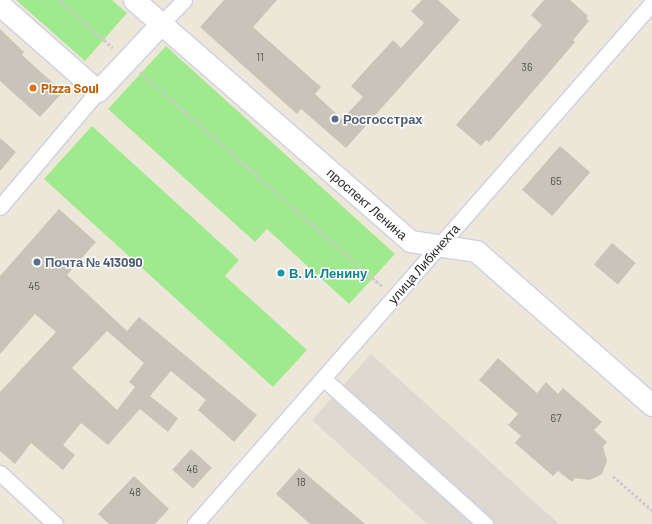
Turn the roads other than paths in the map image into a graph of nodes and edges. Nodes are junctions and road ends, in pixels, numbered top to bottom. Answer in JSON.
{"nodes":[{"id":1,"x":134,"y":0,"type":"edge"},
{"id":2,"x":184,"y":0,"type":"edge"},
{"id":3,"x":652,"y":3,"type":"edge"},
{"id":4,"x":0,"y":5,"type":"edge"},
{"id":5,"x":161,"y":24,"type":"junction"},
{"id":6,"x":98,"y":91,"type":"junction"},
{"id":7,"x":0,"y":207,"type":"edge"},
{"id":8,"x":439,"y":247,"type":"junction"},
{"id":9,"x":324,"y":379,"type":"junction"},
{"id":10,"x":652,"y":405,"type":"edge"},
{"id":11,"x":0,"y":473,"type":"edge"},
{"id":12,"x":55,"y":524,"type":"edge"},
{"id":13,"x":195,"y":524,"type":"edge"},
{"id":14,"x":485,"y":524,"type":"edge"}],
"edges":[{"from":1,"to":5,"type":"street","name":"проспект Ленина"},
{"from":2,"to":5,"type":"street"},
{"from":3,"to":8,"type":"street","name":"улица Либкнехта"},
{"from":4,"to":6,"type":"street"},
{"from":5,"to":6,"type":"street"},
{"from":5,"to":8,"type":"street","name":"проспект Ленина"},
{"from":6,"to":7,"type":"street"},
{"from":8,"to":9,"type":"street","name":"улица Либкнехта"},
{"from":8,"to":10,"type":"street","name":"проспект Ленина"},
{"from":9,"to":13,"type":"street","name":"улица Либкнехта"},
{"from":9,"to":14,"type":"street"},
{"from":11,"to":12,"type":"street"}]}
